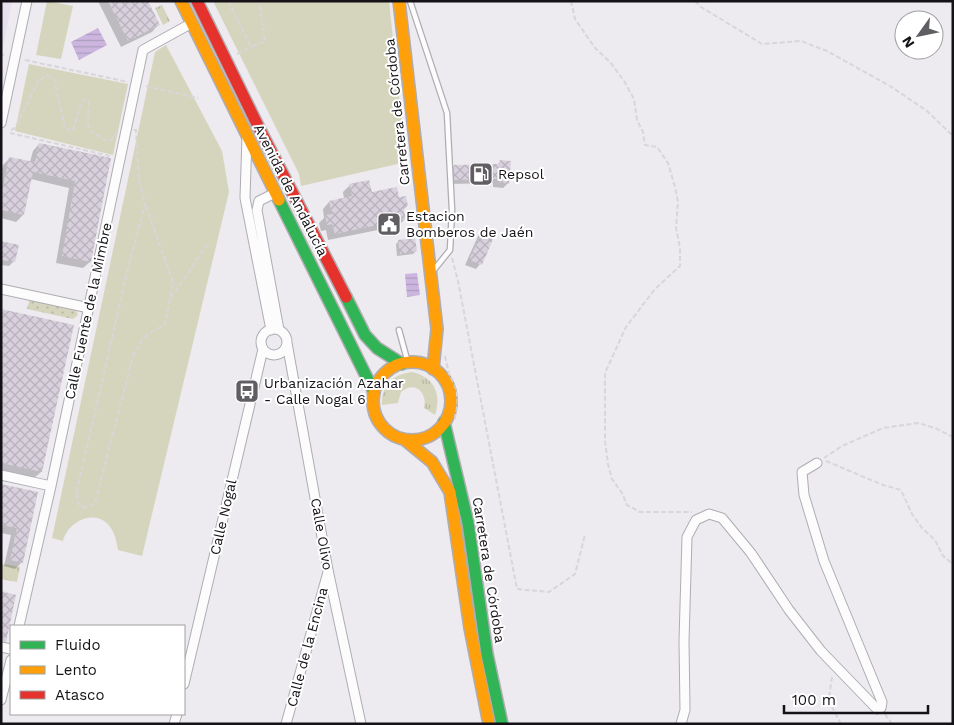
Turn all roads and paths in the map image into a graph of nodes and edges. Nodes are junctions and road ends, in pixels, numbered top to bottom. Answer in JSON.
{"nodes":[{"id":1,"x":27,"y":1,"type":"edge"},
{"id":2,"x":181,"y":1,"type":"edge"},
{"id":3,"x":197,"y":1,"type":"edge"},
{"id":4,"x":228,"y":1,"type":"edge"},
{"id":5,"x":259,"y":1,"type":"edge"},
{"id":6,"x":399,"y":1,"type":"edge"},
{"id":7,"x":410,"y":1,"type":"edge"},
{"id":8,"x":571,"y":1,"type":"edge"},
{"id":9,"x":695,"y":1,"type":"edge"},
{"id":10,"x":192,"y":23,"type":"junction"},
{"id":11,"x":251,"y":47,"type":"junction"},
{"id":12,"x":237,"y":54,"type":"dead end"},
{"id":13,"x":25,"y":60,"type":"dead end"},
{"id":14,"x":131,"y":83,"type":"dead end"},
{"id":15,"x":146,"y":86,"type":"dead end"},
{"id":16,"x":198,"y":98,"type":"dead end"},
{"id":17,"x":1,"y":123,"type":"edge"},
{"id":18,"x":11,"y":130,"type":"dead end"},
{"id":19,"x":136,"y":130,"type":"dead end"},
{"id":20,"x":10,"y":133,"type":"dead end"},
{"id":21,"x":116,"y":133,"type":"dead end"},
{"id":22,"x":953,"y":136,"type":"edge"},
{"id":23,"x":247,"y":137,"type":"junction"},
{"id":24,"x":115,"y":157,"type":"dead end"},
{"id":25,"x":275,"y":193,"type":"junction"},
{"id":26,"x":145,"y":204,"type":"junction"},
{"id":27,"x":209,"y":242,"type":"dead end"},
{"id":28,"x":450,"y":250,"type":"junction"},
{"id":29,"x":430,"y":274,"type":"junction"},
{"id":30,"x":1,"y":289,"type":"edge"},
{"id":31,"x":170,"y":300,"type":"junction"},
{"id":32,"x":89,"y":308,"type":"junction"},
{"id":33,"x":275,"y":330,"type":"junction"},
{"id":34,"x":399,"y":330,"type":"dead end"},
{"id":35,"x":287,"y":343,"type":"junction"},
{"id":36,"x":263,"y":349,"type":"junction"},
{"id":37,"x":405,"y":363,"type":"junction"},
{"id":38,"x":433,"y":369,"type":"junction"},
{"id":39,"x":374,"y":392,"type":"junction"},
{"id":40,"x":444,"y":422,"type":"junction"},
{"id":41,"x":953,"y":437,"type":"edge"},
{"id":42,"x":404,"y":439,"type":"junction"},
{"id":43,"x":817,"y":463,"type":"dead end"},
{"id":44,"x":1,"y":475,"type":"edge"},
{"id":45,"x":51,"y":486,"type":"junction"},
{"id":46,"x":704,"y":516,"type":"junction"},
{"id":47,"x":585,"y":535,"type":"dead end"},
{"id":48,"x":953,"y":564,"type":"edge"},
{"id":49,"x":328,"y":570,"type":"junction"},
{"id":50,"x":19,"y":625,"type":"edge"},
{"id":51,"x":831,"y":661,"type":"junction"},
{"id":52,"x":10,"y":664,"type":"edge"},
{"id":53,"x":185,"y":680,"type":"edge"},
{"id":54,"x":1,"y":700,"type":"edge"},
{"id":55,"x":286,"y":724,"type":"edge"},
{"id":56,"x":361,"y":724,"type":"edge"},
{"id":57,"x":489,"y":724,"type":"edge"},
{"id":58,"x":502,"y":724,"type":"edge"},
{"id":59,"x":681,"y":724,"type":"edge"},
{"id":60,"x":841,"y":724,"type":"edge"}],
"edges":[{"from":1,"to":17,"type":"street"},
{"from":2,"to":10,"type":"main road","name":"Avenida de Andalucía"},
{"from":3,"to":37,"type":"main road","name":"Avenida de Andalucía"},
{"from":4,"to":11,"type":"path"},
{"from":5,"to":11,"type":"path"},
{"from":6,"to":29,"type":"main road","name":"Carretera de Córdoba"},
{"from":7,"to":28,"type":"lane"},
{"from":8,"to":46,"type":"path"},
{"from":9,"to":22,"type":"path"},
{"from":10,"to":23,"type":"main road","name":"Avenida de Andalucía"},
{"from":10,"to":32,"type":"street","name":"Calle Fuente de la Mimbre"},
{"from":11,"to":12,"type":"path"},
{"from":13,"to":14,"type":"path"},
{"from":15,"to":16,"type":"path"},
{"from":18,"to":21,"type":"path"},
{"from":19,"to":26,"type":"path"},
{"from":20,"to":24,"type":"path"},
{"from":23,"to":25,"type":"main road","name":"Avenida de Andalucía"},
{"from":23,"to":33,"type":"street"},
{"from":25,"to":33,"type":"street"},
{"from":25,"to":39,"type":"main road","name":"Avenida de Andalucía"},
{"from":26,"to":31,"type":"path"},
{"from":26,"to":31,"type":"path"},
{"from":27,"to":31,"type":"path"},
{"from":28,"to":29,"type":"lane"},
{"from":28,"to":47,"type":"path"},
{"from":29,"to":38,"type":"main road","name":"Carretera de Córdoba"},
{"from":30,"to":32,"type":"street"},
{"from":32,"to":45,"type":"street","name":"Calle Fuente de la Mimbre"},
{"from":33,"to":35,"type":"street"},
{"from":33,"to":36,"type":"street"},
{"from":34,"to":37,"type":"lane"},
{"from":35,"to":36,"type":"street"},
{"from":35,"to":49,"type":"street","name":"Calle Olivo"},
{"from":36,"to":53,"type":"street","name":"Calle Nogal"},
{"from":37,"to":38,"type":"main road"},
{"from":37,"to":39,"type":"main road"},
{"from":38,"to":40,"type":"main road"},
{"from":39,"to":42,"type":"main road"},
{"from":40,"to":42,"type":"main road"},
{"from":40,"to":58,"type":"main road","name":"Carretera de Córdoba"},
{"from":41,"to":48,"type":"path"},
{"from":42,"to":57,"type":"main road","name":"Carretera de Córdoba"},
{"from":43,"to":51,"type":"street"},
{"from":44,"to":45,"type":"street"},
{"from":45,"to":50,"type":"street","name":"Calle Fuente de la Mimbre"},
{"from":46,"to":51,"type":"street"},
{"from":46,"to":59,"type":"street"},
{"from":49,"to":55,"type":"street","name":"Calle de la Encina"},
{"from":49,"to":56,"type":"street","name":"Calle Olivo"},
{"from":51,"to":60,"type":"path"},
{"from":52,"to":54,"type":"street"}]}
